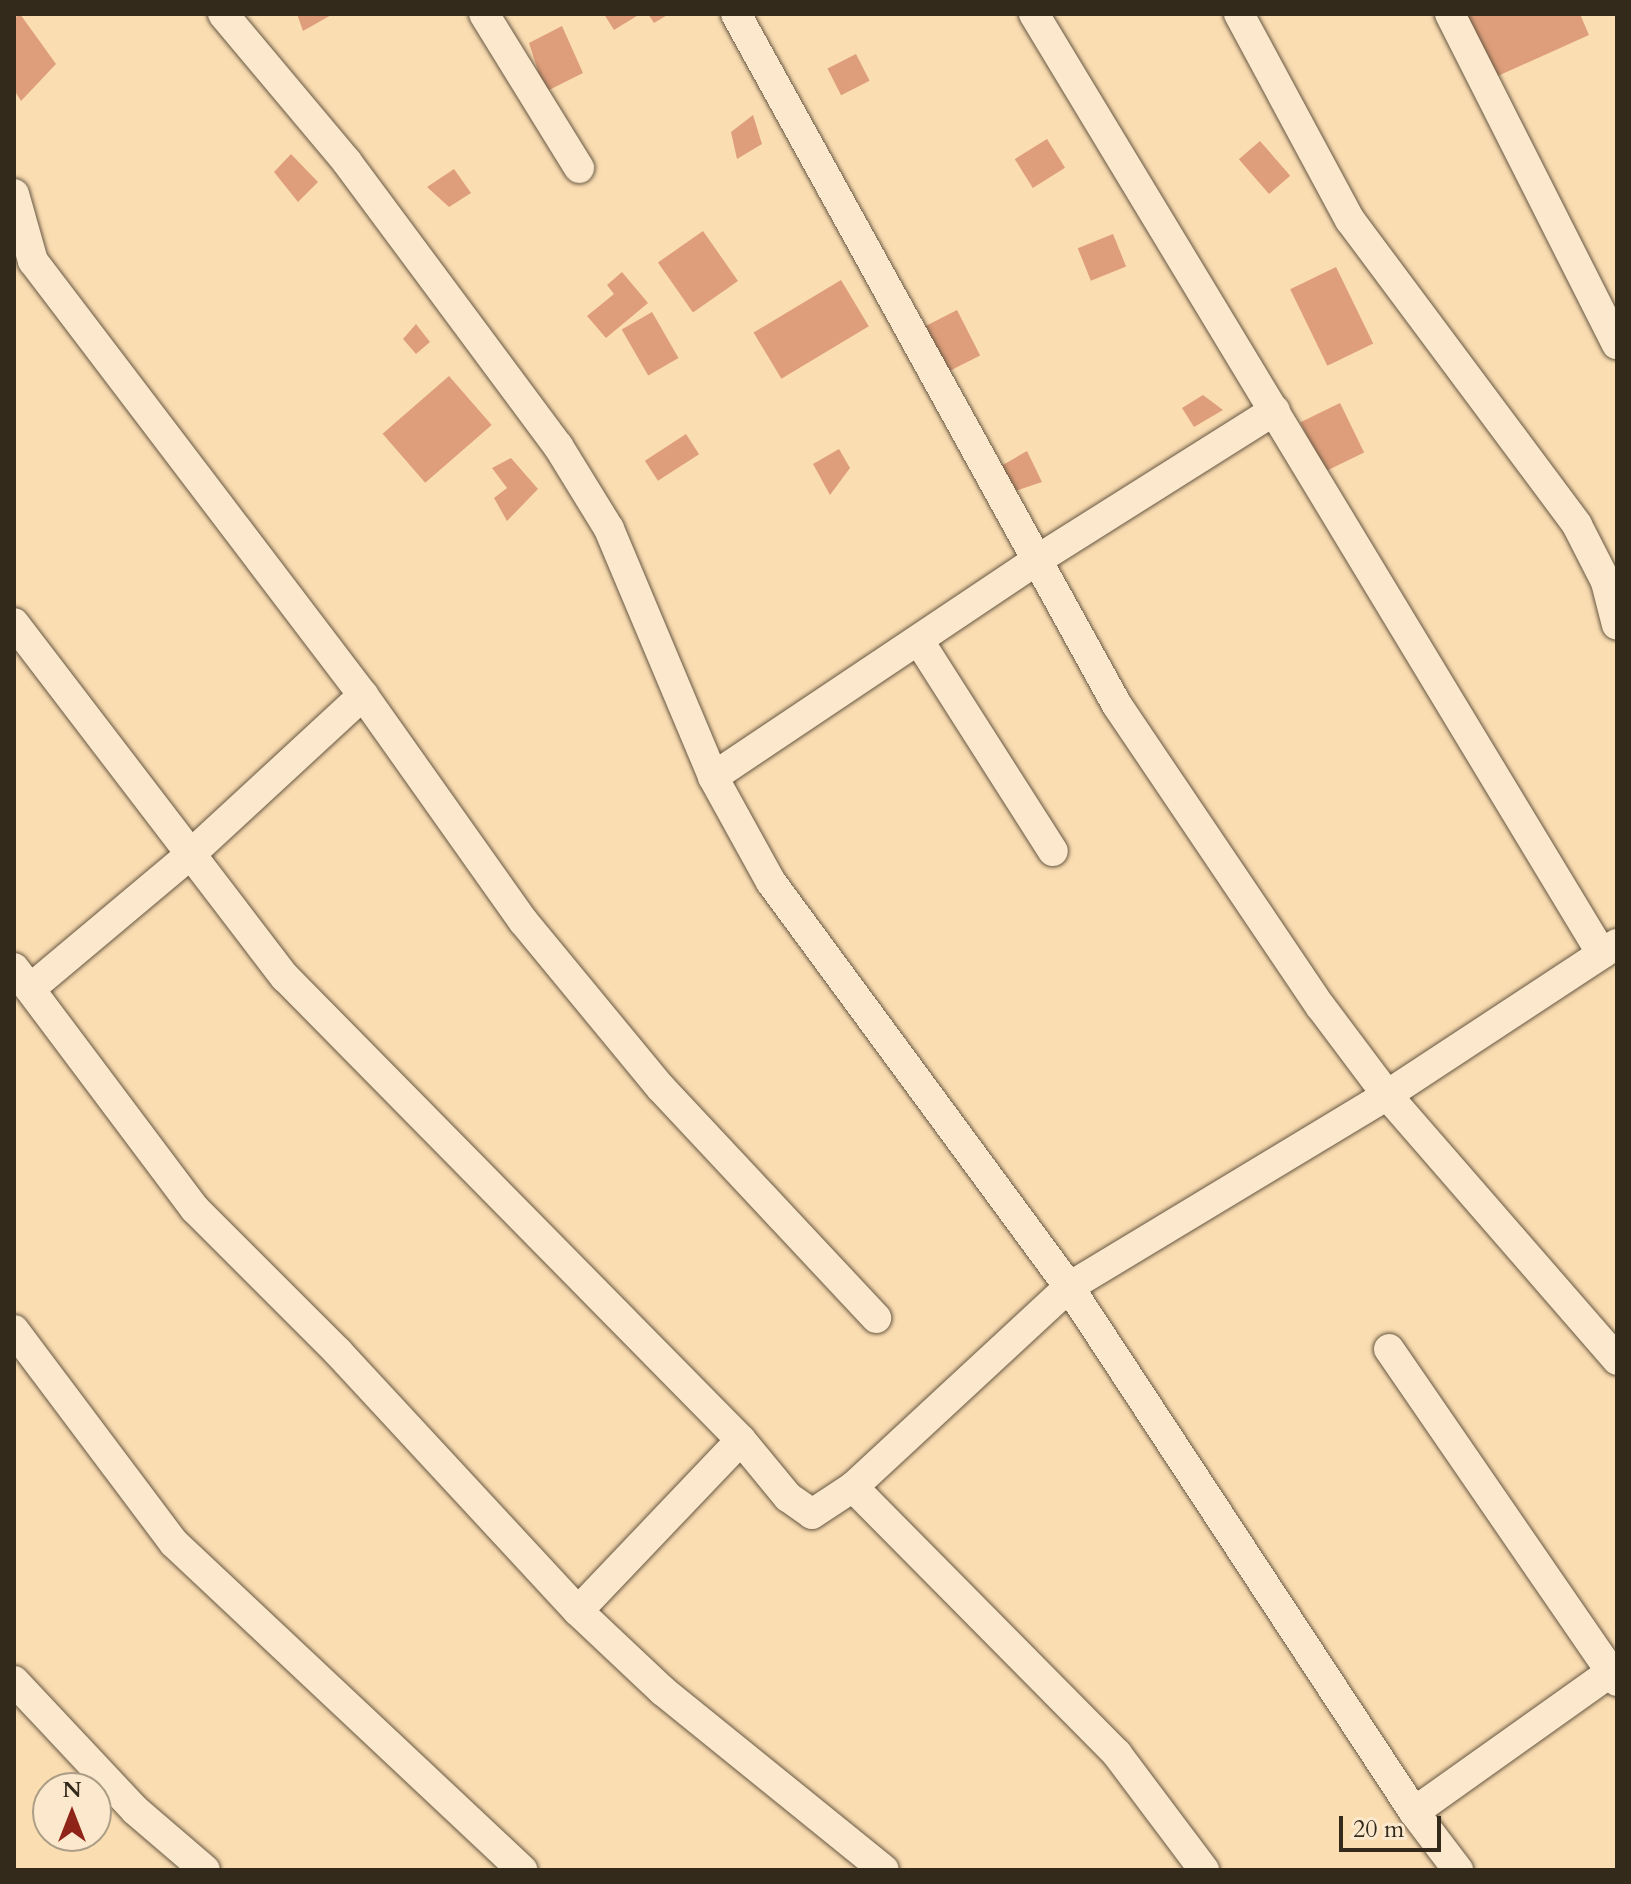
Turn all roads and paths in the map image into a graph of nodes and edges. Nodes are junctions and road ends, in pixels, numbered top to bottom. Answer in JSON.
{"nodes":[{"id":1,"x":223,"y":14,"type":"edge"},
{"id":2,"x":484,"y":14,"type":"edge"},
{"id":3,"x":736,"y":14,"type":"edge"},
{"id":4,"x":1034,"y":14,"type":"edge"},
{"id":5,"x":1239,"y":14,"type":"edge"},
{"id":6,"x":1450,"y":14,"type":"edge"},
{"id":7,"x":579,"y":168,"type":"dead end"},
{"id":8,"x":14,"y":194,"type":"edge"},
{"id":9,"x":1617,"y":344,"type":"edge"},
{"id":10,"x":1275,"y":410,"type":"junction"},
{"id":11,"x":1037,"y":560,"type":"junction"},
{"id":12,"x":14,"y":623,"type":"edge"},
{"id":13,"x":1617,"y":625,"type":"edge"},
{"id":14,"x":919,"y":641,"type":"junction"},
{"id":15,"x":363,"y":695,"type":"junction"},
{"id":16,"x":713,"y":777,"type":"junction"},
{"id":17,"x":1053,"y":851,"type":"dead end"},
{"id":18,"x":192,"y":853,"type":"junction"},
{"id":19,"x":1609,"y":949,"type":"edge"},
{"id":20,"x":22,"y":978,"type":"edge"},
{"id":21,"x":1387,"y":1095,"type":"junction"},
{"id":22,"x":1069,"y":1287,"type":"junction"},
{"id":23,"x":876,"y":1318,"type":"dead end"},
{"id":24,"x":14,"y":1330,"type":"edge"},
{"id":25,"x":1389,"y":1349,"type":"dead end"},
{"id":26,"x":1617,"y":1360,"type":"edge"},
{"id":27,"x":741,"y":1440,"type":"junction"},
{"id":28,"x":853,"y":1487,"type":"junction"},
{"id":29,"x":578,"y":1611,"type":"junction"},
{"id":30,"x":1614,"y":1676,"type":"edge"},
{"id":31,"x":14,"y":1681,"type":"edge"},
{"id":32,"x":1414,"y":1812,"type":"junction"},
{"id":33,"x":205,"y":1870,"type":"edge"},
{"id":34,"x":522,"y":1870,"type":"edge"},
{"id":35,"x":884,"y":1870,"type":"edge"},
{"id":36,"x":1204,"y":1870,"type":"edge"},
{"id":37,"x":1458,"y":1870,"type":"edge"}],
"edges":[{"from":1,"to":16,"type":"street"},
{"from":2,"to":7,"type":"street"},
{"from":3,"to":11,"type":"street"},
{"from":4,"to":10,"type":"street"},
{"from":5,"to":13,"type":"street"},
{"from":6,"to":9,"type":"street"},
{"from":8,"to":15,"type":"street"},
{"from":10,"to":11,"type":"street"},
{"from":10,"to":19,"type":"street"},
{"from":11,"to":14,"type":"street"},
{"from":11,"to":21,"type":"street"},
{"from":12,"to":18,"type":"street"},
{"from":14,"to":16,"type":"street"},
{"from":14,"to":17,"type":"street"},
{"from":15,"to":18,"type":"street"},
{"from":15,"to":23,"type":"street"},
{"from":16,"to":22,"type":"street"},
{"from":18,"to":20,"type":"street"},
{"from":18,"to":27,"type":"street"},
{"from":19,"to":21,"type":"street"},
{"from":20,"to":29,"type":"street"},
{"from":21,"to":22,"type":"street"},
{"from":21,"to":26,"type":"street"},
{"from":22,"to":28,"type":"street"},
{"from":22,"to":32,"type":"street"},
{"from":24,"to":34,"type":"street"},
{"from":25,"to":30,"type":"street"},
{"from":27,"to":28,"type":"street"},
{"from":27,"to":29,"type":"street"},
{"from":28,"to":36,"type":"street"},
{"from":29,"to":35,"type":"street"},
{"from":30,"to":32,"type":"street"},
{"from":31,"to":33,"type":"street"},
{"from":32,"to":37,"type":"street"}]}
